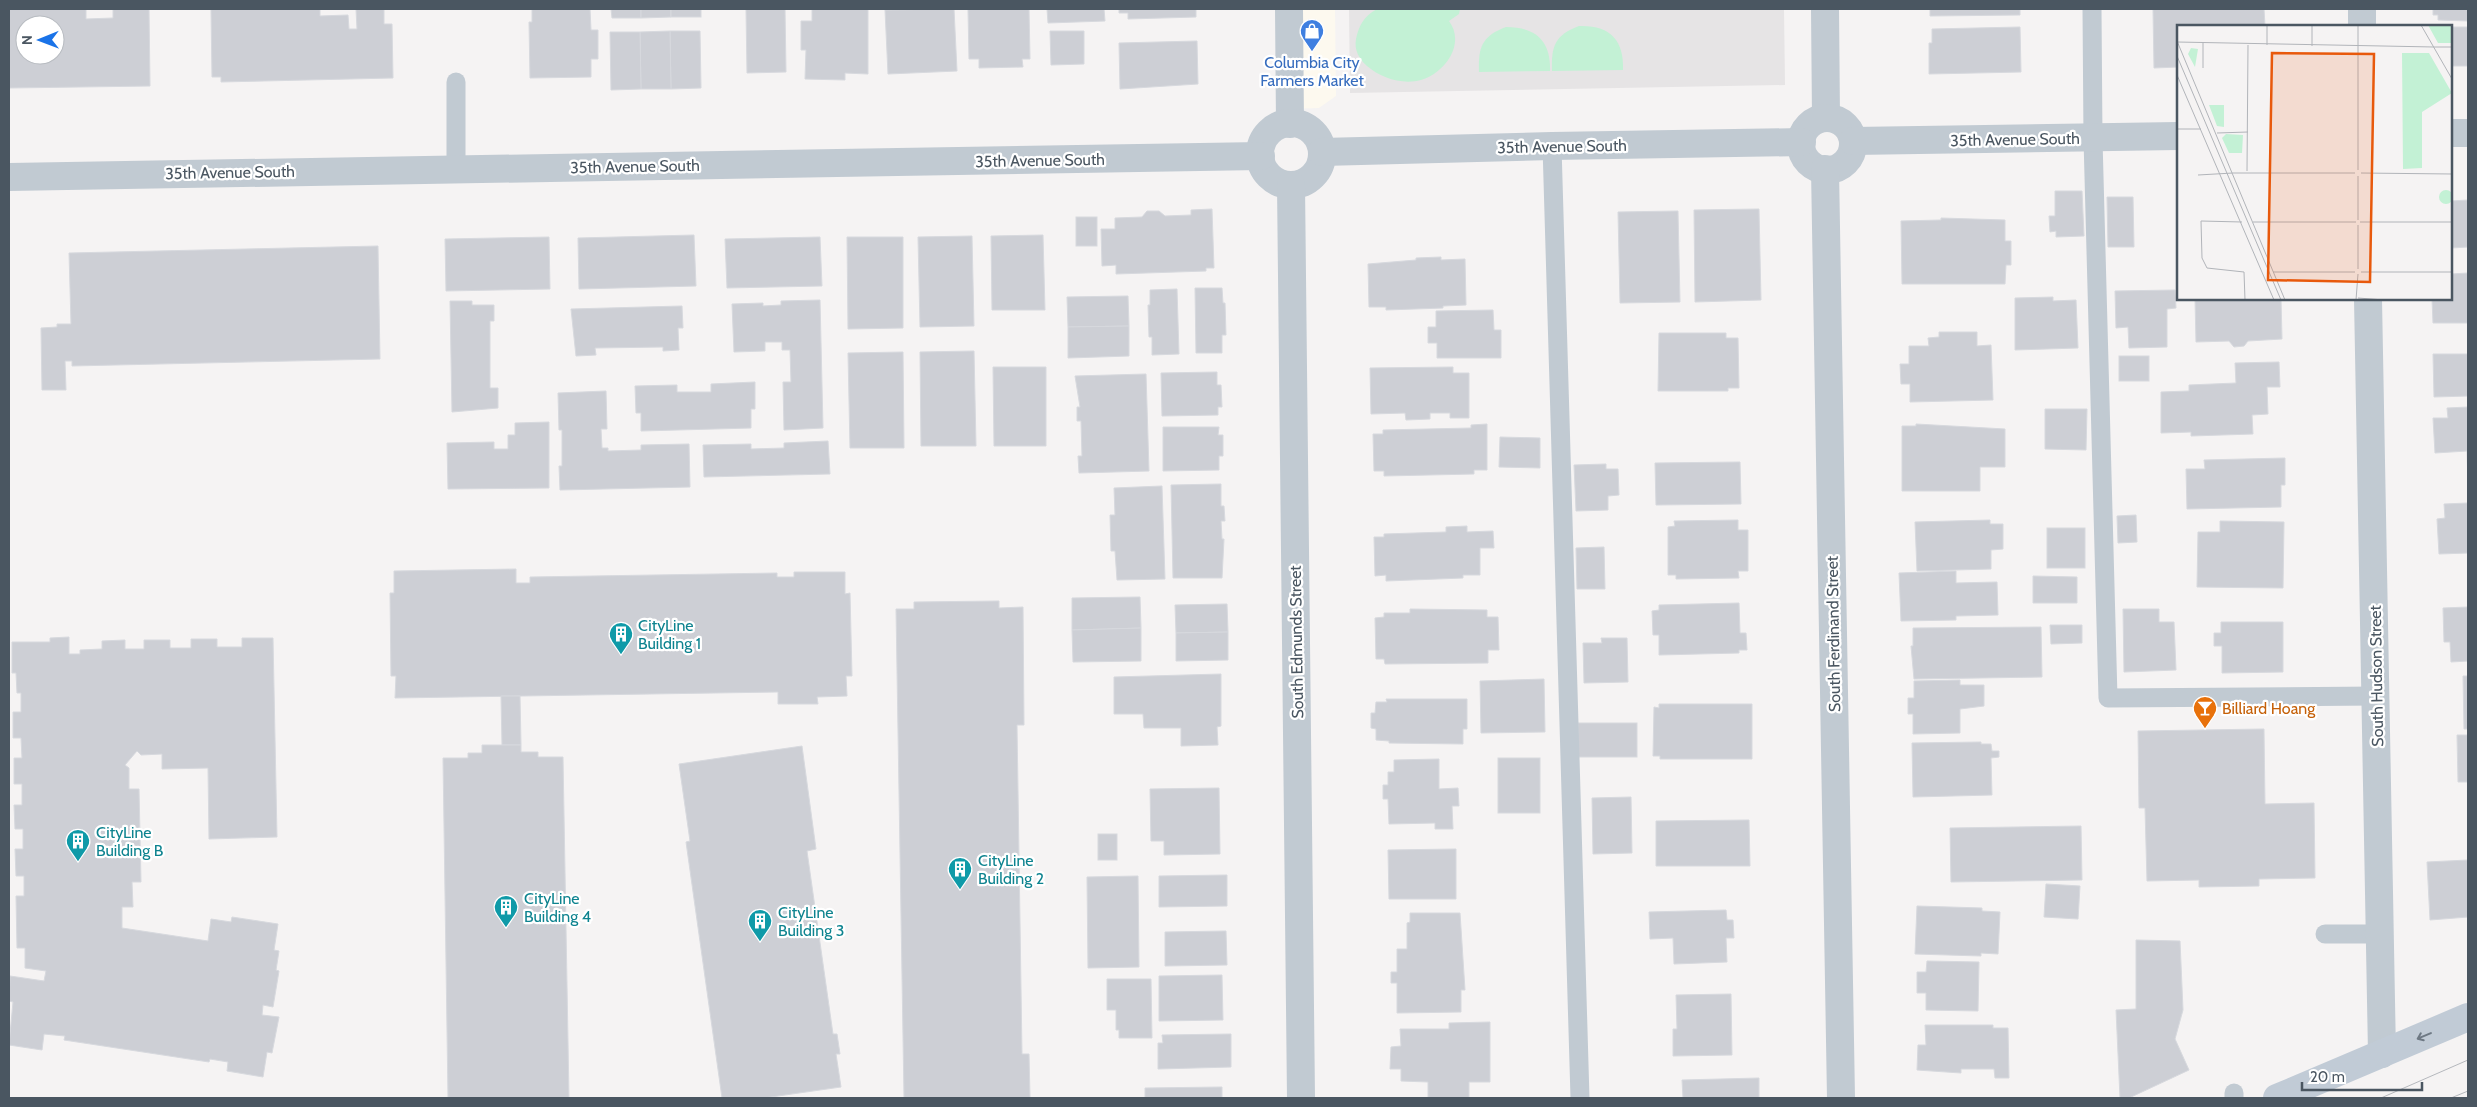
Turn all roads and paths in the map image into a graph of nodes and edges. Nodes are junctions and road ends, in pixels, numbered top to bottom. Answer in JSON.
{"nodes":[{"id":1,"x":1288,"y":9,"type":"edge"},
{"id":2,"x":1825,"y":9,"type":"edge"},
{"id":3,"x":2092,"y":9,"type":"edge"},
{"id":4,"x":2362,"y":9,"type":"edge"},
{"id":5,"x":2362,"y":25,"type":"edge"},
{"id":6,"x":456,"y":82,"type":"dead end"},
{"id":7,"x":1826,"y":118,"type":"junction"},
{"id":8,"x":1290,"y":124,"type":"junction"},
{"id":9,"x":2452,"y":133,"type":"edge"},
{"id":10,"x":2468,"y":133,"type":"edge"},
{"id":11,"x":2177,"y":136,"type":"edge"},
{"id":12,"x":2093,"y":138,"type":"junction"},
{"id":13,"x":1853,"y":141,"type":"junction"},
{"id":14,"x":1802,"y":142,"type":"junction"},
{"id":15,"x":1552,"y":146,"type":"junction"},
{"id":16,"x":1322,"y":152,"type":"junction"},
{"id":17,"x":1261,"y":156,"type":"junction"},
{"id":18,"x":456,"y":168,"type":"junction"},
{"id":19,"x":1825,"y":169,"type":"junction"},
{"id":20,"x":9,"y":177,"type":"edge"},
{"id":21,"x":1291,"y":185,"type":"junction"},
{"id":22,"x":2368,"y":300,"type":"edge"},
{"id":23,"x":2377,"y":696,"type":"junction"},
{"id":24,"x":2325,"y":934,"type":"dead end"},
{"id":25,"x":2381,"y":934,"type":"junction"},
{"id":26,"x":2468,"y":1017,"type":"edge"},
{"id":27,"x":2382,"y":1054,"type":"junction"},
{"id":28,"x":1301,"y":1098,"type":"edge"},
{"id":29,"x":1580,"y":1098,"type":"edge"},
{"id":30,"x":1841,"y":1098,"type":"edge"},
{"id":31,"x":2277,"y":1098,"type":"edge"}],
"edges":[{"from":1,"to":8,"type":"street"},
{"from":2,"to":7,"type":"street"},
{"from":3,"to":12,"type":"lane"},
{"from":4,"to":5,"type":"street"},
{"from":6,"to":18,"type":"lane"},
{"from":7,"to":13,"type":"street"},
{"from":7,"to":14,"type":"street"},
{"from":8,"to":16,"type":"street"},
{"from":8,"to":17,"type":"street"},
{"from":9,"to":10,"type":"street"},
{"from":11,"to":12,"type":"street","name":"35th Avenue South"},
{"from":12,"to":13,"type":"street","name":"35th Avenue South"},
{"from":12,"to":23,"type":"lane"},
{"from":13,"to":19,"type":"street"},
{"from":14,"to":15,"type":"street","name":"35th Avenue South"},
{"from":14,"to":19,"type":"street"},
{"from":15,"to":16,"type":"street","name":"35th Avenue South"},
{"from":15,"to":29,"type":"lane"},
{"from":16,"to":21,"type":"street"},
{"from":17,"to":18,"type":"street","name":"35th Avenue South"},
{"from":17,"to":21,"type":"street"},
{"from":18,"to":20,"type":"street","name":"35th Avenue South"},
{"from":19,"to":30,"type":"street","name":"South Ferdinand Street"},
{"from":21,"to":28,"type":"street","name":"South Edmunds Street"},
{"from":22,"to":23,"type":"street","name":"South Hudson Street"},
{"from":23,"to":25,"type":"street","name":"South Hudson Street"},
{"from":24,"to":25,"type":"lane"},
{"from":25,"to":27,"type":"street","name":"South Hudson Street"},
{"from":26,"to":27,"type":"main road","one_way":true},
{"from":27,"to":31,"type":"main road"}]}
